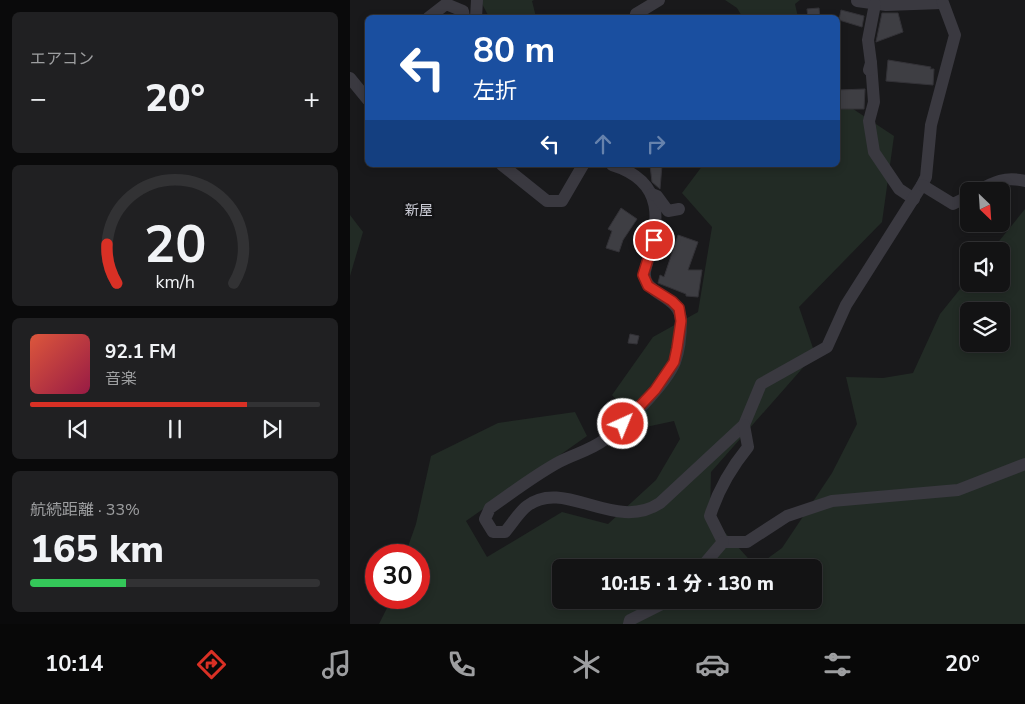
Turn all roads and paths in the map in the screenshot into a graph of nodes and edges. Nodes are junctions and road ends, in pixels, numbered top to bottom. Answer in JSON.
{"nodes":[{"id":1,"x":477,"y":0,"type":"edge"},
{"id":2,"x":659,"y":0,"type":"edge"},
{"id":3,"x":857,"y":1,"type":"edge"},
{"id":4,"x":942,"y":1,"type":"edge"},
{"id":5,"x":875,"y":4,"type":"junction"},
{"id":6,"x":432,"y":15,"type":"edge"},
{"id":7,"x":464,"y":15,"type":"edge"},
{"id":8,"x":476,"y":15,"type":"edge"},
{"id":9,"x":636,"y":15,"type":"edge"},
{"id":10,"x":871,"y":63,"type":"junction"},
{"id":11,"x":350,"y":78,"type":"edge"},
{"id":12,"x":866,"y":80,"type":"dead end"},
{"id":13,"x":365,"y":96,"type":"edge"},
{"id":14,"x":504,"y":167,"type":"edge"},
{"id":15,"x":582,"y":167,"type":"edge"},
{"id":16,"x":619,"y":167,"type":"edge"},
{"id":17,"x":1025,"y":181,"type":"edge"},
{"id":18,"x":994,"y":182,"type":"edge"},
{"id":19,"x":922,"y":185,"type":"junction"},
{"id":20,"x":650,"y":193,"type":"junction"},
{"id":21,"x":914,"y":198,"type":"junction"},
{"id":22,"x":960,"y":200,"type":"edge"},
{"id":23,"x":679,"y":210,"type":"dead end"},
{"id":24,"x":744,"y":425,"type":"junction"},
{"id":25,"x":1025,"y":464,"type":"edge"},
{"id":26,"x":723,"y":542,"type":"junction"},
{"id":27,"x":709,"y":559,"type":"edge"},
{"id":28,"x":652,"y":609,"type":"edge"},
{"id":29,"x":629,"y":624,"type":"edge"}],
"edges":[{"from":1,"to":8,"type":"street"},
{"from":2,"to":9,"type":"street"},
{"from":3,"to":5,"type":"street"},
{"from":4,"to":5,"type":"street"},
{"from":4,"to":19,"type":"street"},
{"from":5,"to":10,"type":"street"},
{"from":6,"to":7,"type":"street"},
{"from":10,"to":12,"type":"street"},
{"from":10,"to":21,"type":"street"},
{"from":11,"to":13,"type":"street"},
{"from":14,"to":15,"type":"street"},
{"from":16,"to":20,"type":"street"},
{"from":17,"to":18,"type":"street"},
{"from":19,"to":21,"type":"street"},
{"from":19,"to":22,"type":"street"},
{"from":20,"to":23,"type":"street"},
{"from":20,"to":24,"type":"street"},
{"from":21,"to":24,"type":"street"},
{"from":24,"to":26,"type":"street"},
{"from":25,"to":26,"type":"street"},
{"from":26,"to":27,"type":"street"},
{"from":28,"to":29,"type":"street"}]}
